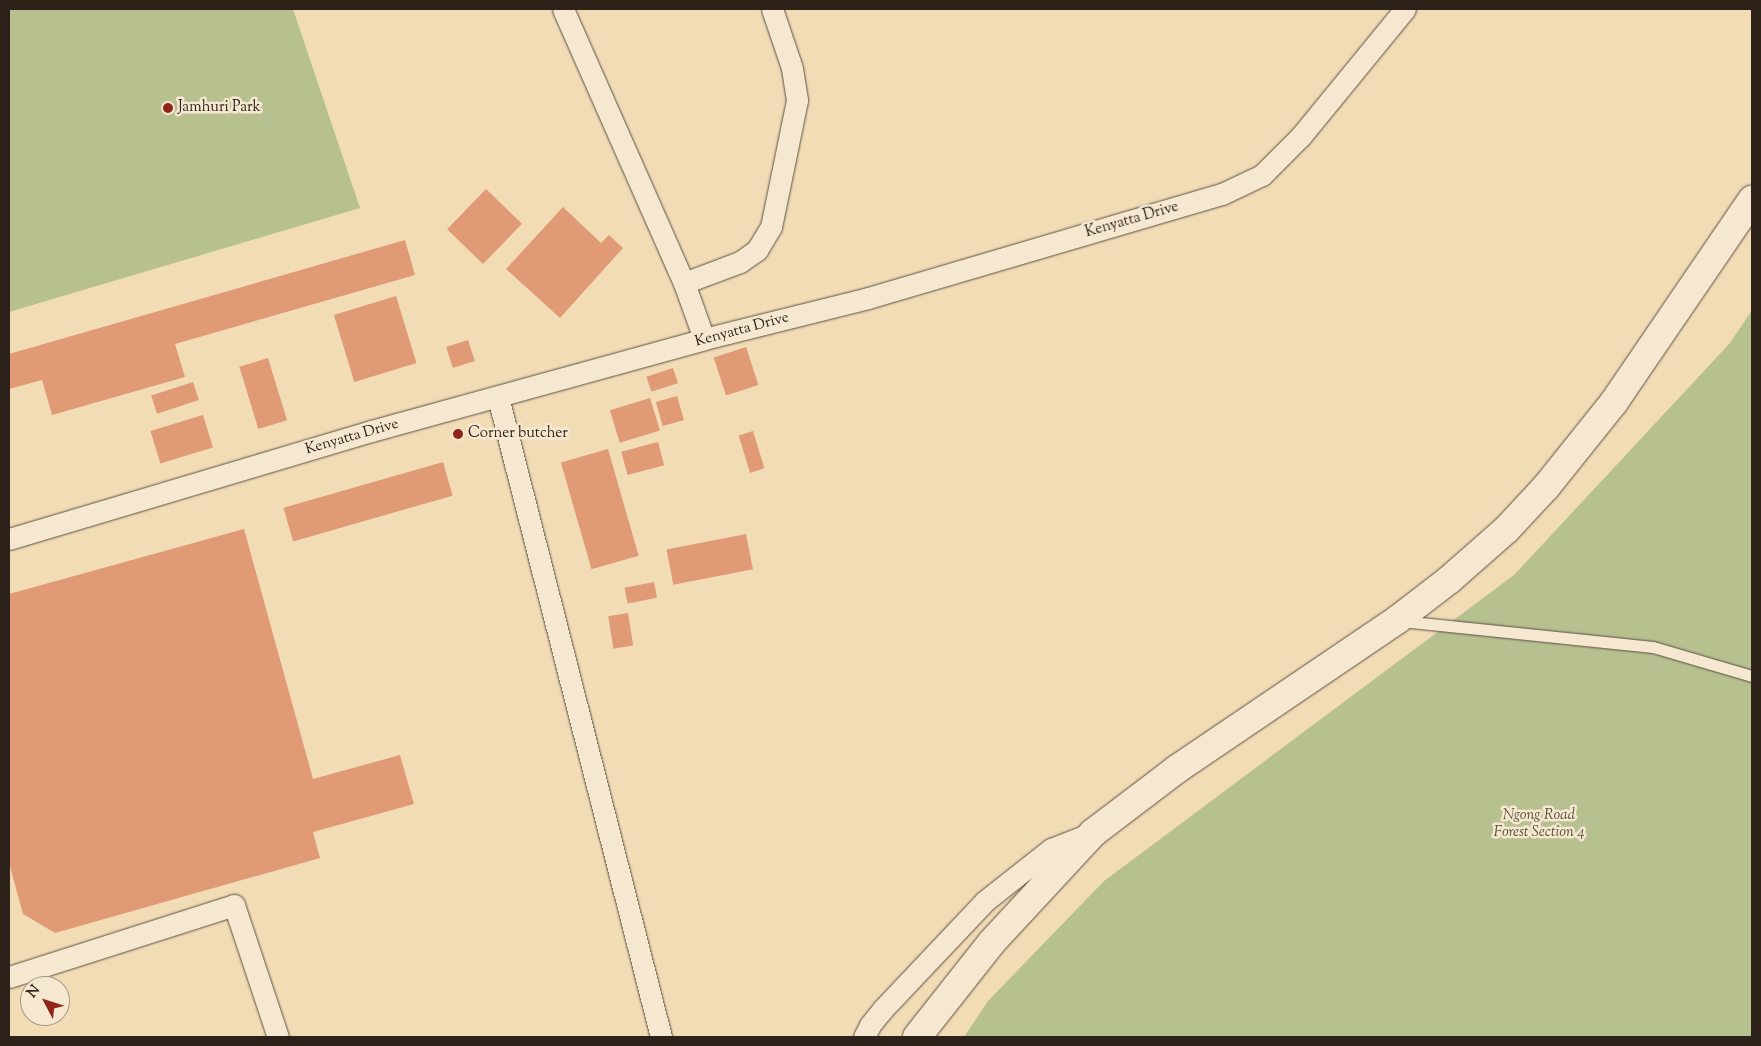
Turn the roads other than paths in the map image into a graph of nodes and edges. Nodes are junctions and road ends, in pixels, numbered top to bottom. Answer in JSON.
{"nodes":[{"id":1,"x":563,"y":9,"type":"edge"},
{"id":2,"x":772,"y":9,"type":"edge"},
{"id":3,"x":1405,"y":9,"type":"edge"},
{"id":4,"x":1752,"y":200,"type":"edge"},
{"id":5,"x":684,"y":283,"type":"junction"},
{"id":6,"x":704,"y":339,"type":"junction"},
{"id":7,"x":498,"y":397,"type":"junction"},
{"id":8,"x":9,"y":539,"type":"edge"},
{"id":9,"x":1397,"y":620,"type":"junction"},
{"id":10,"x":1752,"y":676,"type":"edge"},
{"id":11,"x":1093,"y":833,"type":"junction"},
{"id":12,"x":9,"y":977,"type":"edge"},
{"id":13,"x":278,"y":1037,"type":"edge"},
{"id":14,"x":661,"y":1037,"type":"edge"},
{"id":15,"x":864,"y":1037,"type":"edge"},
{"id":16,"x":916,"y":1037,"type":"edge"}],
"edges":[{"from":1,"to":5,"type":"street"},
{"from":2,"to":5,"type":"street"},
{"from":3,"to":6,"type":"street","name":"Kenyatta Drive"},
{"from":4,"to":9,"type":"street"},
{"from":5,"to":6,"type":"street"},
{"from":6,"to":7,"type":"street","name":"Kenyatta Drive"},
{"from":7,"to":8,"type":"street","name":"Kenyatta Drive"},
{"from":7,"to":14,"type":"street"},
{"from":9,"to":10,"type":"lane"},
{"from":9,"to":11,"type":"street"},
{"from":11,"to":15,"type":"street"},
{"from":11,"to":16,"type":"street"},
{"from":12,"to":13,"type":"street"}]}
